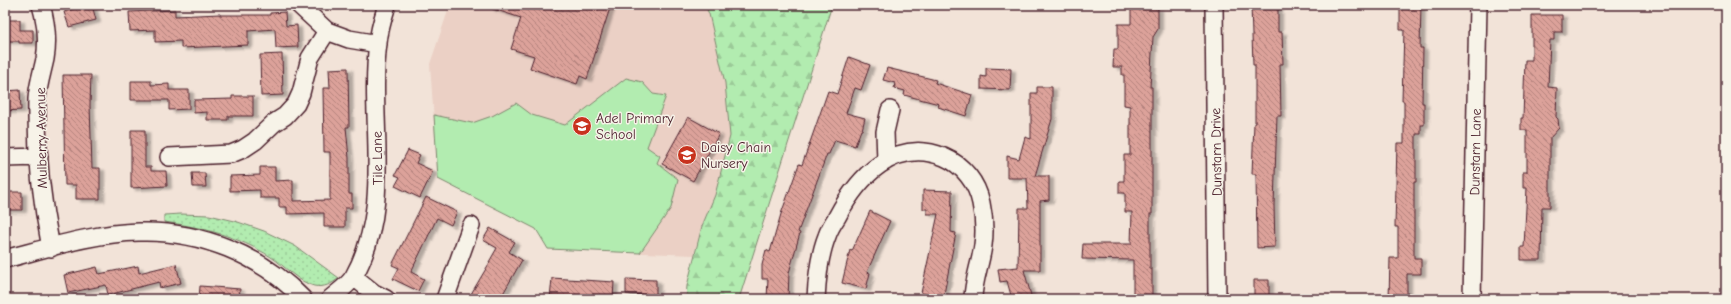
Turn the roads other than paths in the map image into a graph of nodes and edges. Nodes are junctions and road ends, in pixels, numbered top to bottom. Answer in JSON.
{"nodes":[{"id":1,"x":41,"y":5,"type":"edge"},
{"id":2,"x":299,"y":5,"type":"edge"},
{"id":3,"x":387,"y":5,"type":"edge"},
{"id":4,"x":1214,"y":5,"type":"edge"},
{"id":5,"x":1478,"y":5,"type":"edge"},
{"id":6,"x":326,"y":31,"type":"junction"},
{"id":7,"x":378,"y":44,"type":"junction"},
{"id":8,"x":890,"y":110,"type":"dead end"},
{"id":9,"x":39,"y":157,"type":"junction"},
{"id":10,"x":169,"y":157,"type":"dead end"},
{"id":11,"x":5,"y":158,"type":"edge"},
{"id":12,"x":886,"y":161,"type":"junction"},
{"id":13,"x":471,"y":226,"type":"dead end"},
{"id":14,"x":51,"y":248,"type":"junction"},
{"id":15,"x":5,"y":259,"type":"edge"},
{"id":16,"x":354,"y":277,"type":"junction"},
{"id":17,"x":303,"y":299,"type":"edge"},
{"id":18,"x":330,"y":299,"type":"edge"},
{"id":19,"x":386,"y":299,"type":"edge"},
{"id":20,"x":445,"y":299,"type":"edge"},
{"id":21,"x":816,"y":299,"type":"edge"},
{"id":22,"x":973,"y":299,"type":"edge"},
{"id":23,"x":1217,"y":299,"type":"edge"},
{"id":24,"x":1472,"y":299,"type":"edge"}],
"edges":[{"from":1,"to":9,"type":"street","name":"Mulberry Avenue"},
{"from":2,"to":6,"type":"street"},
{"from":3,"to":7,"type":"street","name":"Tile Lane"},
{"from":4,"to":23,"type":"street","name":"Dunstarn Drive"},
{"from":5,"to":24,"type":"street","name":"Dunstarn Lane"},
{"from":6,"to":7,"type":"street"},
{"from":6,"to":10,"type":"street"},
{"from":7,"to":16,"type":"street","name":"Tile Lane"},
{"from":8,"to":12,"type":"street"},
{"from":9,"to":11,"type":"street"},
{"from":9,"to":14,"type":"street","name":"Mulberry Avenue"},
{"from":12,"to":21,"type":"street"},
{"from":12,"to":22,"type":"street"},
{"from":13,"to":20,"type":"street"},
{"from":14,"to":15,"type":"street"},
{"from":14,"to":17,"type":"street"},
{"from":16,"to":18,"type":"street","name":"Tile Lane"},
{"from":16,"to":19,"type":"street"}]}
